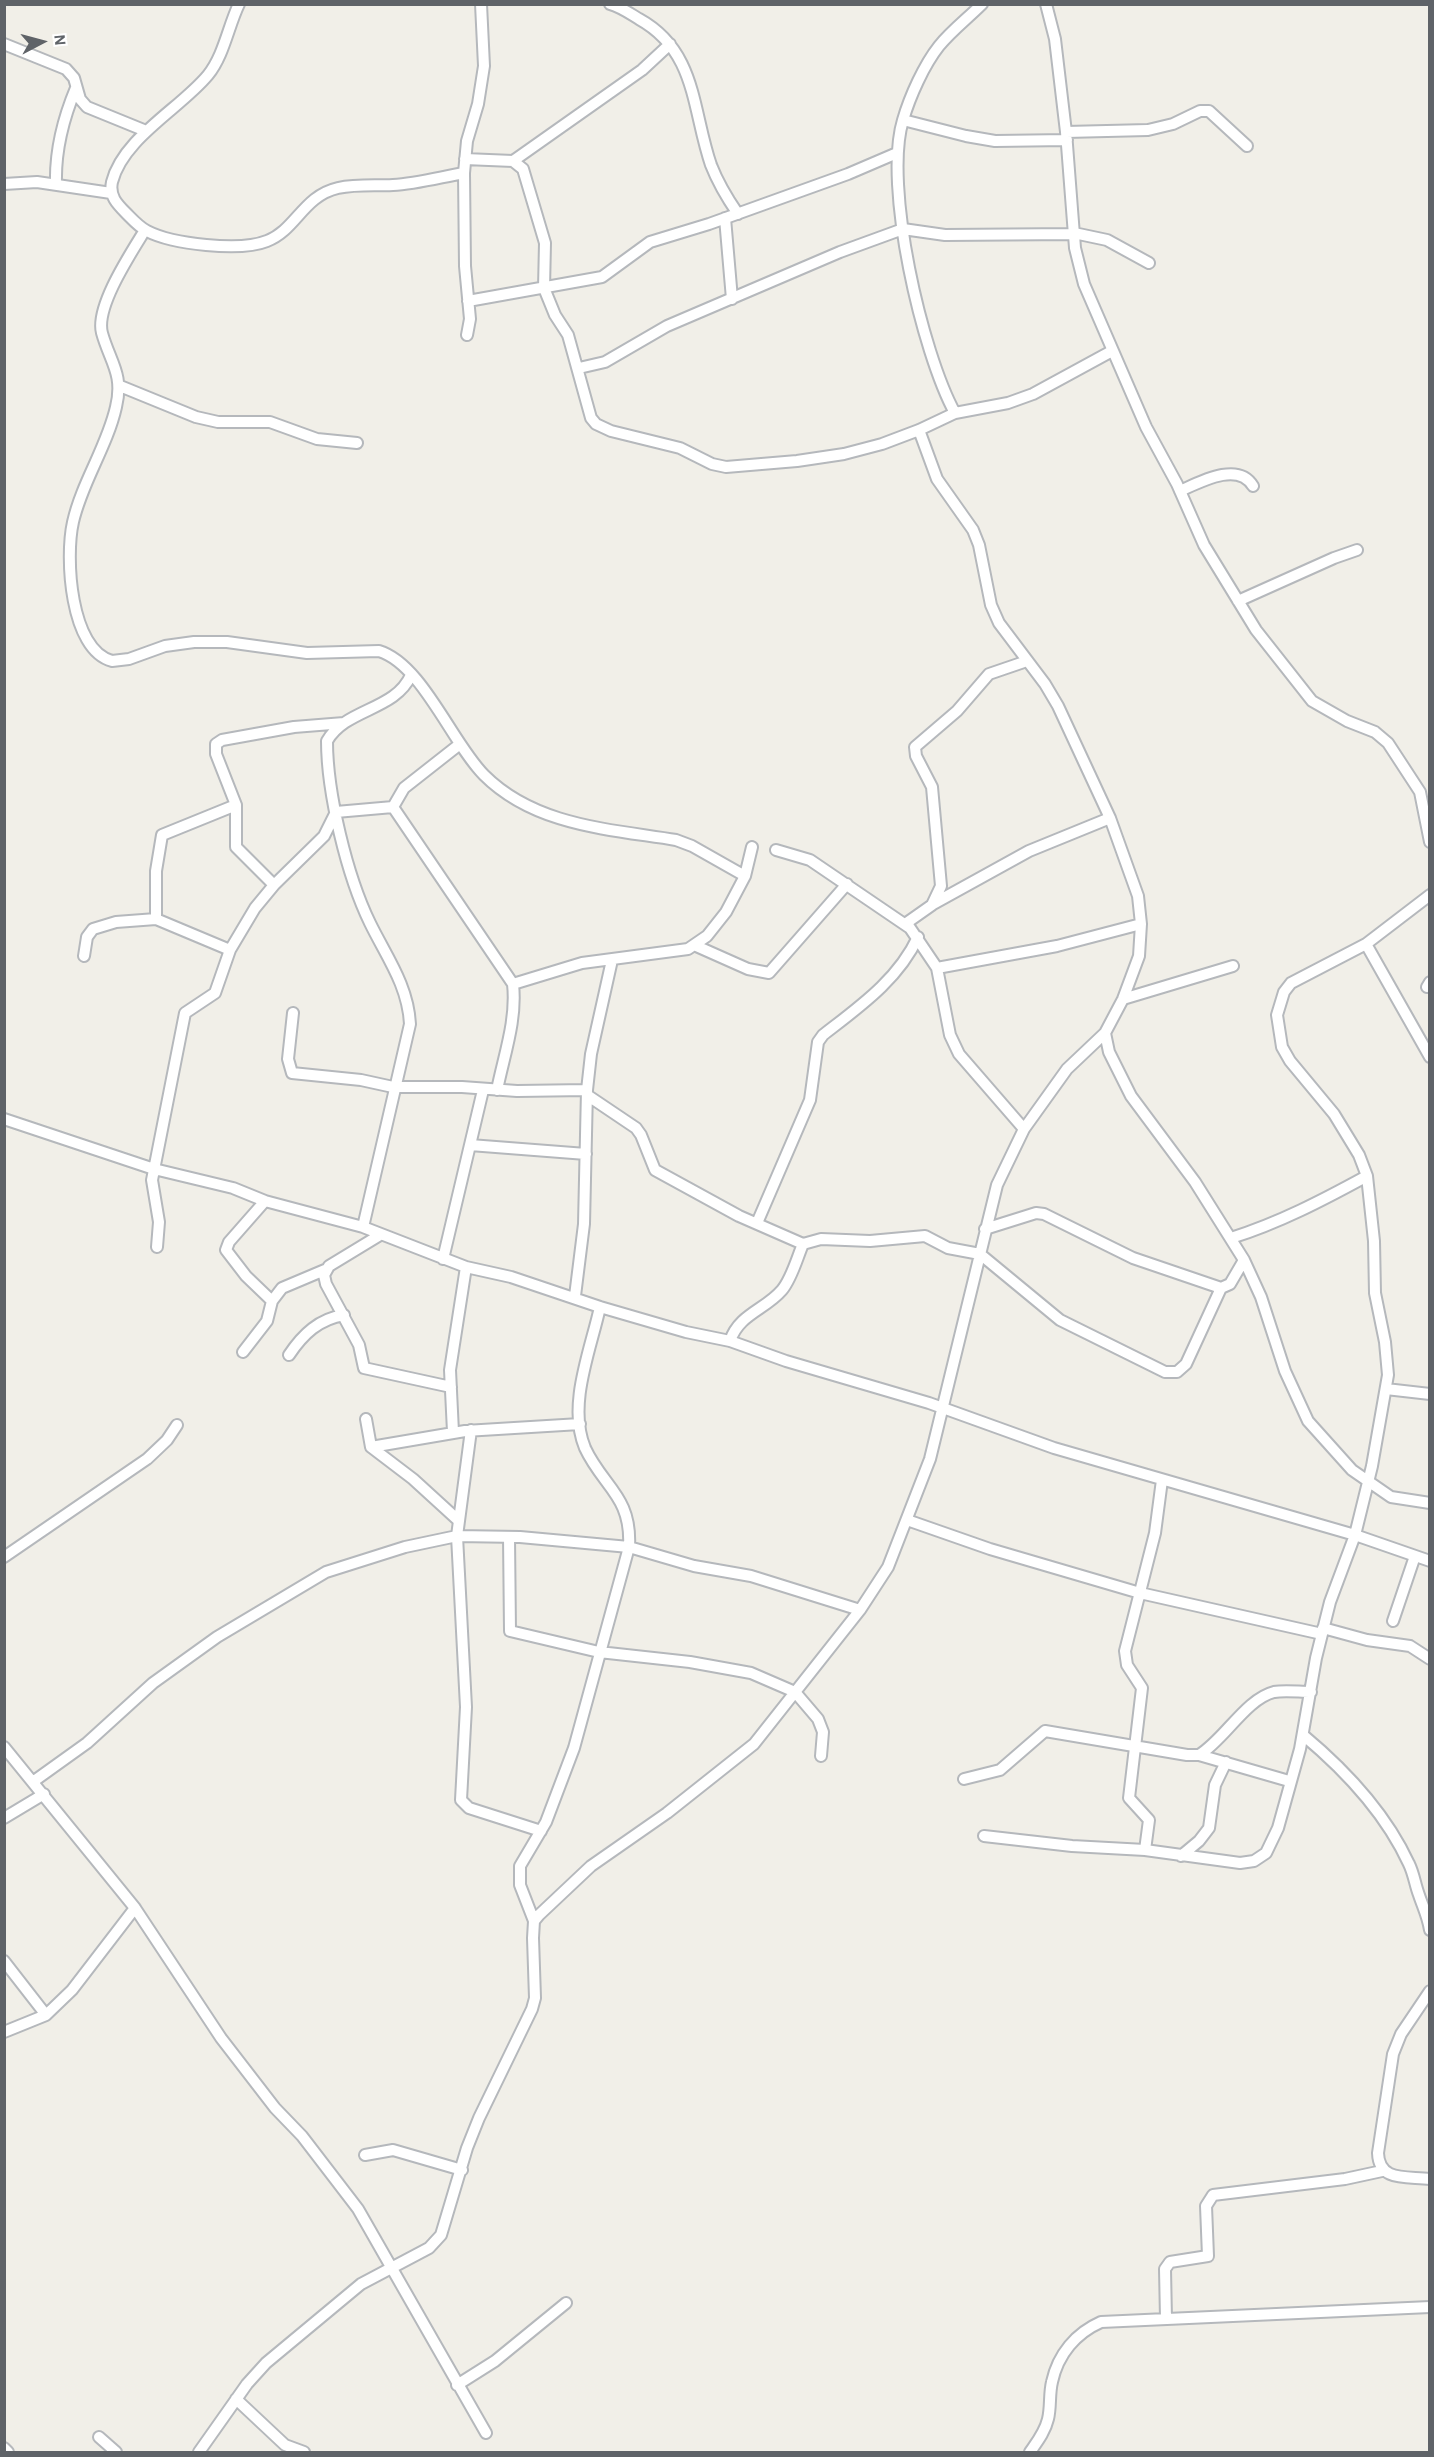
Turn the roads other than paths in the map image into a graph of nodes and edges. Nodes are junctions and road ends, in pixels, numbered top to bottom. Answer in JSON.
{"nodes":[{"id":1,"x":239,"y":4,"type":"edge"},
{"id":2,"x":482,"y":4,"type":"edge"},
{"id":3,"x":610,"y":4,"type":"edge"},
{"id":4,"x":982,"y":4,"type":"edge"},
{"id":5,"x":1046,"y":4,"type":"edge"},
{"id":6,"x":4,"y":44,"type":"edge"},
{"id":7,"x":670,"y":44,"type":"junction"},
{"id":8,"x":76,"y":88,"type":"junction"},
{"id":9,"x":903,"y":120,"type":"junction"},
{"id":10,"x":146,"y":131,"type":"junction"},
{"id":11,"x":1067,"y":136,"type":"junction"},
{"id":12,"x":1247,"y":146,"type":"dead end"},
{"id":13,"x":897,"y":153,"type":"junction"},
{"id":14,"x":465,"y":159,"type":"junction"},
{"id":15,"x":513,"y":161,"type":"junction"},
{"id":16,"x":464,"y":173,"type":"junction"},
{"id":17,"x":4,"y":184,"type":"edge"},
{"id":18,"x":56,"y":184,"type":"junction"},
{"id":19,"x":111,"y":193,"type":"junction"},
{"id":20,"x":738,"y":214,"type":"junction"},
{"id":21,"x":725,"y":218,"type":"junction"},
{"id":22,"x":903,"y":229,"type":"junction"},
{"id":23,"x":145,"y":230,"type":"junction"},
{"id":24,"x":1074,"y":234,"type":"junction"},
{"id":25,"x":1149,"y":262,"type":"dead end"},
{"id":26,"x":544,"y":288,"type":"junction"},
{"id":27,"x":732,"y":299,"type":"junction"},
{"id":28,"x":468,"y":301,"type":"junction"},
{"id":29,"x":467,"y":335,"type":"dead end"},
{"id":30,"x":1112,"y":351,"type":"junction"},
{"id":31,"x":579,"y":368,"type":"junction"},
{"id":32,"x":120,"y":386,"type":"junction"},
{"id":33,"x":955,"y":413,"type":"junction"},
{"id":34,"x":919,"y":430,"type":"junction"},
{"id":35,"x":357,"y":443,"type":"dead end"},
{"id":36,"x":1252,"y":486,"type":"dead end"},
{"id":37,"x":1180,"y":491,"type":"junction"},
{"id":38,"x":1357,"y":550,"type":"dead end"},
{"id":39,"x":1238,"y":601,"type":"junction"},
{"id":40,"x":1027,"y":661,"type":"junction"},
{"id":41,"x":411,"y":675,"type":"junction"},
{"id":42,"x":344,"y":723,"type":"junction"},
{"id":43,"x":460,"y":744,"type":"junction"},
{"id":44,"x":236,"y":805,"type":"junction"},
{"id":45,"x":393,"y":807,"type":"junction"},
{"id":46,"x":336,"y":812,"type":"junction"},
{"id":47,"x":1110,"y":818,"type":"junction"},
{"id":48,"x":1430,"y":842,"type":"edge"},
{"id":49,"x":752,"y":847,"type":"dead end"},
{"id":50,"x":776,"y":850,"type":"dead end"},
{"id":51,"x":745,"y":876,"type":"junction"},
{"id":52,"x":847,"y":884,"type":"junction"},
{"id":53,"x":274,"y":885,"type":"junction"},
{"id":54,"x":1430,"y":895,"type":"edge"},
{"id":55,"x":932,"y":904,"type":"junction"},
{"id":56,"x":156,"y":919,"type":"junction"},
{"id":57,"x":905,"y":924,"type":"junction"},
{"id":58,"x":1141,"y":924,"type":"junction"},
{"id":59,"x":918,"y":937,"type":"junction"},
{"id":60,"x":1366,"y":944,"type":"junction"},
{"id":61,"x":694,"y":945,"type":"junction"},
{"id":62,"x":230,"y":950,"type":"junction"},
{"id":63,"x":84,"y":956,"type":"dead end"},
{"id":64,"x":612,"y":960,"type":"junction"},
{"id":65,"x":1233,"y":966,"type":"dead end"},
{"id":66,"x":937,"y":968,"type":"junction"},
{"id":67,"x":513,"y":984,"type":"junction"},
{"id":68,"x":1123,"y":999,"type":"junction"},
{"id":69,"x":293,"y":1013,"type":"dead end"},
{"id":70,"x":1105,"y":1033,"type":"junction"},
{"id":71,"x":1430,"y":1057,"type":"edge"},
{"id":72,"x":393,"y":1087,"type":"junction"},
{"id":73,"x":497,"y":1089,"type":"junction"},
{"id":74,"x":483,"y":1090,"type":"junction"},
{"id":75,"x":587,"y":1093,"type":"junction"},
{"id":76,"x":4,"y":1119,"type":"edge"},
{"id":77,"x":1024,"y":1129,"type":"junction"},
{"id":78,"x":470,"y":1144,"type":"junction"},
{"id":79,"x":586,"y":1154,"type":"junction"},
{"id":80,"x":154,"y":1169,"type":"junction"},
{"id":81,"x":1367,"y":1176,"type":"junction"},
{"id":82,"x":265,"y":1201,"type":"junction"},
{"id":83,"x":757,"y":1223,"type":"junction"},
{"id":84,"x":363,"y":1227,"type":"junction"},
{"id":85,"x":985,"y":1229,"type":"junction"},
{"id":86,"x":380,"y":1235,"type":"junction"},
{"id":87,"x":1231,"y":1238,"type":"junction"},
{"id":88,"x":803,"y":1244,"type":"junction"},
{"id":89,"x":157,"y":1247,"type":"dead end"},
{"id":90,"x":980,"y":1254,"type":"junction"},
{"id":91,"x":443,"y":1259,"type":"junction"},
{"id":92,"x":1244,"y":1260,"type":"junction"},
{"id":93,"x":466,"y":1267,"type":"junction"},
{"id":94,"x":327,"y":1269,"type":"junction"},
{"id":95,"x":1221,"y":1288,"type":"junction"},
{"id":96,"x":574,"y":1296,"type":"junction"},
{"id":97,"x":272,"y":1301,"type":"junction"},
{"id":98,"x":600,"y":1306,"type":"junction"},
{"id":99,"x":344,"y":1315,"type":"junction"},
{"id":100,"x":730,"y":1341,"type":"junction"},
{"id":101,"x":243,"y":1352,"type":"dead end"},
{"id":102,"x":289,"y":1355,"type":"dead end"},
{"id":103,"x":451,"y":1387,"type":"junction"},
{"id":104,"x":1386,"y":1389,"type":"junction"},
{"id":105,"x":1430,"y":1394,"type":"edge"},
{"id":106,"x":942,"y":1409,"type":"junction"},
{"id":107,"x":366,"y":1419,"type":"dead end"},
{"id":108,"x":580,"y":1424,"type":"junction"},
{"id":109,"x":177,"y":1425,"type":"dead end"},
{"id":110,"x":471,"y":1430,"type":"junction"},
{"id":111,"x":453,"y":1432,"type":"junction"},
{"id":112,"x":370,"y":1448,"type":"junction"},
{"id":113,"x":1162,"y":1480,"type":"junction"},
{"id":114,"x":1368,"y":1481,"type":"junction"},
{"id":115,"x":1430,"y":1503,"type":"edge"},
{"id":116,"x":907,"y":1520,"type":"junction"},
{"id":117,"x":459,"y":1521,"type":"junction"},
{"id":118,"x":1355,"y":1534,"type":"junction"},
{"id":119,"x":457,"y":1536,"type":"junction"},
{"id":120,"x":509,"y":1537,"type":"junction"},
{"id":121,"x":629,"y":1547,"type":"junction"},
{"id":122,"x":1414,"y":1556,"type":"junction"},
{"id":123,"x":4,"y":1557,"type":"edge"},
{"id":124,"x":1430,"y":1561,"type":"edge"},
{"id":125,"x":1140,"y":1593,"type":"junction"},
{"id":126,"x":860,"y":1610,"type":"junction"},
{"id":127,"x":1393,"y":1621,"type":"dead end"},
{"id":128,"x":1322,"y":1631,"type":"junction"},
{"id":129,"x":599,"y":1652,"type":"junction"},
{"id":130,"x":1430,"y":1659,"type":"edge"},
{"id":131,"x":795,"y":1692,"type":"junction"},
{"id":132,"x":1311,"y":1692,"type":"junction"},
{"id":133,"x":1303,"y":1735,"type":"junction"},
{"id":134,"x":1137,"y":1745,"type":"junction"},
{"id":135,"x":4,"y":1747,"type":"edge"},
{"id":136,"x":1199,"y":1755,"type":"junction"},
{"id":137,"x":821,"y":1756,"type":"dead end"},
{"id":138,"x":1226,"y":1762,"type":"junction"},
{"id":139,"x":964,"y":1779,"type":"dead end"},
{"id":140,"x":34,"y":1780,"type":"junction"},
{"id":141,"x":1289,"y":1780,"type":"junction"},
{"id":142,"x":44,"y":1794,"type":"junction"},
{"id":143,"x":4,"y":1818,"type":"edge"},
{"id":144,"x":541,"y":1831,"type":"junction"},
{"id":145,"x":984,"y":1836,"type":"dead end"},
{"id":146,"x":1145,"y":1850,"type":"junction"},
{"id":147,"x":1181,"y":1856,"type":"junction"},
{"id":148,"x":135,"y":1908,"type":"junction"},
{"id":149,"x":534,"y":1921,"type":"junction"},
{"id":150,"x":1430,"y":1930,"type":"edge"},
{"id":151,"x":4,"y":1961,"type":"edge"},
{"id":152,"x":1430,"y":1990,"type":"edge"},
{"id":153,"x":46,"y":2015,"type":"junction"},
{"id":154,"x":4,"y":2032,"type":"edge"},
{"id":155,"x":365,"y":2155,"type":"dead end"},
{"id":156,"x":462,"y":2170,"type":"junction"},
{"id":157,"x":1382,"y":2171,"type":"junction"},
{"id":158,"x":1430,"y":2179,"type":"edge"},
{"id":159,"x":392,"y":2267,"type":"junction"},
{"id":160,"x":566,"y":2303,"type":"dead end"},
{"id":161,"x":1430,"y":2307,"type":"edge"},
{"id":162,"x":1166,"y":2319,"type":"junction"},
{"id":163,"x":457,"y":2385,"type":"junction"},
{"id":164,"x":236,"y":2399,"type":"junction"},
{"id":165,"x":486,"y":2433,"type":"dead end"},
{"id":166,"x":99,"y":2437,"type":"dead end"},
{"id":167,"x":4,"y":2448,"type":"edge"},
{"id":168,"x":282,"y":2449,"type":"edge"},
{"id":169,"x":8,"y":2452,"type":"edge"},
{"id":170,"x":116,"y":2452,"type":"edge"},
{"id":171,"x":199,"y":2452,"type":"edge"},
{"id":172,"x":304,"y":2452,"type":"edge"},
{"id":173,"x":1030,"y":2452,"type":"edge"}],
"edges":[{"from":1,"to":10,"type":"street"},
{"from":2,"to":14,"type":"street"},
{"from":3,"to":7,"type":"street"},
{"from":4,"to":9,"type":"street"},
{"from":5,"to":11,"type":"street"},
{"from":6,"to":8,"type":"street"},
{"from":7,"to":15,"type":"street"},
{"from":7,"to":20,"type":"street"},
{"from":8,"to":10,"type":"street"},
{"from":8,"to":18,"type":"street"},
{"from":9,"to":11,"type":"street"},
{"from":9,"to":13,"type":"street"},
{"from":10,"to":19,"type":"street"},
{"from":11,"to":12,"type":"street"},
{"from":11,"to":24,"type":"street"},
{"from":13,"to":20,"type":"street"},
{"from":13,"to":22,"type":"street"},
{"from":14,"to":15,"type":"street"},
{"from":14,"to":16,"type":"street"},
{"from":15,"to":26,"type":"street"},
{"from":16,"to":23,"type":"street"},
{"from":16,"to":28,"type":"street"},
{"from":17,"to":18,"type":"street"},
{"from":18,"to":19,"type":"street"},
{"from":19,"to":23,"type":"street"},
{"from":20,"to":21,"type":"street"},
{"from":21,"to":26,"type":"street"},
{"from":21,"to":27,"type":"street"},
{"from":22,"to":24,"type":"street"},
{"from":22,"to":27,"type":"street"},
{"from":22,"to":33,"type":"street"},
{"from":23,"to":32,"type":"street"},
{"from":24,"to":25,"type":"street"},
{"from":24,"to":30,"type":"street"},
{"from":26,"to":28,"type":"street"},
{"from":26,"to":31,"type":"street"},
{"from":27,"to":31,"type":"street"},
{"from":28,"to":29,"type":"street"},
{"from":30,"to":33,"type":"street"},
{"from":30,"to":37,"type":"street"},
{"from":31,"to":34,"type":"street"},
{"from":32,"to":35,"type":"street"},
{"from":32,"to":41,"type":"street"},
{"from":33,"to":34,"type":"street"},
{"from":34,"to":40,"type":"street"},
{"from":36,"to":37,"type":"street"},
{"from":37,"to":39,"type":"street"},
{"from":38,"to":39,"type":"street"},
{"from":39,"to":48,"type":"street"},
{"from":40,"to":47,"type":"street"},
{"from":40,"to":55,"type":"street"},
{"from":41,"to":42,"type":"street"},
{"from":41,"to":43,"type":"street"},
{"from":42,"to":44,"type":"street"},
{"from":42,"to":46,"type":"street"},
{"from":43,"to":45,"type":"street"},
{"from":43,"to":51,"type":"street"},
{"from":44,"to":53,"type":"street"},
{"from":44,"to":56,"type":"street"},
{"from":45,"to":46,"type":"street"},
{"from":45,"to":67,"type":"street"},
{"from":46,"to":53,"type":"street"},
{"from":46,"to":72,"type":"street"},
{"from":47,"to":55,"type":"street"},
{"from":47,"to":58,"type":"street"},
{"from":49,"to":51,"type":"street"},
{"from":50,"to":52,"type":"street"},
{"from":51,"to":61,"type":"street"},
{"from":52,"to":57,"type":"street"},
{"from":52,"to":61,"type":"street"},
{"from":53,"to":62,"type":"street"},
{"from":54,"to":60,"type":"street"},
{"from":55,"to":57,"type":"street"},
{"from":56,"to":62,"type":"street"},
{"from":56,"to":63,"type":"street"},
{"from":57,"to":59,"type":"street"},
{"from":58,"to":66,"type":"street"},
{"from":58,"to":68,"type":"street"},
{"from":59,"to":66,"type":"street"},
{"from":59,"to":83,"type":"street"},
{"from":60,"to":71,"type":"street"},
{"from":60,"to":81,"type":"street"},
{"from":61,"to":64,"type":"street"},
{"from":62,"to":80,"type":"street"},
{"from":64,"to":67,"type":"street"},
{"from":64,"to":75,"type":"street"},
{"from":65,"to":68,"type":"street"},
{"from":66,"to":77,"type":"street"},
{"from":67,"to":73,"type":"street"},
{"from":68,"to":70,"type":"street"},
{"from":69,"to":72,"type":"street"},
{"from":70,"to":77,"type":"street"},
{"from":70,"to":87,"type":"street"},
{"from":72,"to":74,"type":"street"},
{"from":72,"to":84,"type":"street"},
{"from":73,"to":74,"type":"street"},
{"from":73,"to":75,"type":"street"},
{"from":74,"to":78,"type":"street"},
{"from":75,"to":79,"type":"street"},
{"from":75,"to":83,"type":"street"},
{"from":76,"to":80,"type":"street"},
{"from":77,"to":85,"type":"street"},
{"from":78,"to":79,"type":"street"},
{"from":78,"to":91,"type":"street"},
{"from":79,"to":96,"type":"street"},
{"from":80,"to":82,"type":"street"},
{"from":80,"to":89,"type":"street"},
{"from":81,"to":87,"type":"street"},
{"from":81,"to":104,"type":"street"},
{"from":82,"to":84,"type":"street"},
{"from":82,"to":97,"type":"street"},
{"from":83,"to":88,"type":"street"},
{"from":84,"to":86,"type":"street"},
{"from":85,"to":90,"type":"street"},
{"from":85,"to":95,"type":"street"},
{"from":86,"to":91,"type":"street"},
{"from":86,"to":94,"type":"street"},
{"from":87,"to":92,"type":"street"},
{"from":88,"to":90,"type":"street"},
{"from":88,"to":100,"type":"street"},
{"from":90,"to":95,"type":"street"},
{"from":90,"to":106,"type":"street"},
{"from":91,"to":93,"type":"street"},
{"from":92,"to":95,"type":"street"},
{"from":92,"to":114,"type":"street"},
{"from":93,"to":96,"type":"street"},
{"from":93,"to":103,"type":"street"},
{"from":94,"to":97,"type":"street"},
{"from":94,"to":99,"type":"street"},
{"from":96,"to":98,"type":"street"},
{"from":97,"to":101,"type":"street"},
{"from":98,"to":100,"type":"street"},
{"from":98,"to":108,"type":"street"},
{"from":99,"to":102,"type":"street"},
{"from":99,"to":103,"type":"street"},
{"from":100,"to":106,"type":"street"},
{"from":103,"to":111,"type":"street"},
{"from":104,"to":105,"type":"street"},
{"from":104,"to":114,"type":"street"},
{"from":106,"to":113,"type":"street"},
{"from":106,"to":116,"type":"street"},
{"from":107,"to":112,"type":"street"},
{"from":108,"to":110,"type":"street"},
{"from":108,"to":121,"type":"street"},
{"from":109,"to":123,"type":"street"},
{"from":110,"to":111,"type":"street"},
{"from":110,"to":117,"type":"street"},
{"from":111,"to":112,"type":"street"},
{"from":112,"to":117,"type":"street"},
{"from":113,"to":118,"type":"street"},
{"from":113,"to":125,"type":"street"},
{"from":114,"to":115,"type":"street"},
{"from":114,"to":118,"type":"street"},
{"from":116,"to":125,"type":"street"},
{"from":116,"to":126,"type":"street"},
{"from":117,"to":119,"type":"street"},
{"from":118,"to":122,"type":"street"},
{"from":118,"to":128,"type":"street"},
{"from":119,"to":120,"type":"street"},
{"from":119,"to":140,"type":"street"},
{"from":119,"to":144,"type":"street"},
{"from":120,"to":121,"type":"street"},
{"from":120,"to":129,"type":"street"},
{"from":121,"to":126,"type":"street"},
{"from":121,"to":129,"type":"street"},
{"from":122,"to":124,"type":"street"},
{"from":122,"to":127,"type":"street"},
{"from":125,"to":128,"type":"street"},
{"from":125,"to":134,"type":"street"},
{"from":126,"to":131,"type":"street"},
{"from":128,"to":130,"type":"street"},
{"from":128,"to":132,"type":"street"},
{"from":129,"to":131,"type":"street"},
{"from":129,"to":144,"type":"street"},
{"from":131,"to":137,"type":"street"},
{"from":131,"to":149,"type":"street"},
{"from":132,"to":133,"type":"street"},
{"from":132,"to":136,"type":"street"},
{"from":133,"to":141,"type":"street"},
{"from":133,"to":150,"type":"street"},
{"from":134,"to":136,"type":"street"},
{"from":134,"to":139,"type":"street"},
{"from":134,"to":146,"type":"street"},
{"from":135,"to":140,"type":"street"},
{"from":136,"to":138,"type":"street"},
{"from":138,"to":141,"type":"street"},
{"from":138,"to":147,"type":"street"},
{"from":140,"to":142,"type":"street"},
{"from":141,"to":147,"type":"street"},
{"from":142,"to":143,"type":"street"},
{"from":142,"to":148,"type":"street"},
{"from":144,"to":149,"type":"street"},
{"from":145,"to":146,"type":"street"},
{"from":146,"to":147,"type":"street"},
{"from":148,"to":153,"type":"street"},
{"from":148,"to":159,"type":"street"},
{"from":149,"to":156,"type":"street"},
{"from":151,"to":153,"type":"street"},
{"from":152,"to":157,"type":"street"},
{"from":153,"to":154,"type":"street"},
{"from":155,"to":156,"type":"street"},
{"from":156,"to":159,"type":"street"},
{"from":157,"to":158,"type":"street"},
{"from":157,"to":162,"type":"street"},
{"from":159,"to":163,"type":"street"},
{"from":159,"to":164,"type":"street"},
{"from":160,"to":163,"type":"street"},
{"from":161,"to":162,"type":"street"},
{"from":162,"to":173,"type":"street"},
{"from":163,"to":165,"type":"street"},
{"from":164,"to":168,"type":"street"},
{"from":164,"to":171,"type":"street"},
{"from":166,"to":170,"type":"street"},
{"from":167,"to":169,"type":"street"},
{"from":168,"to":172,"type":"street"}]}
